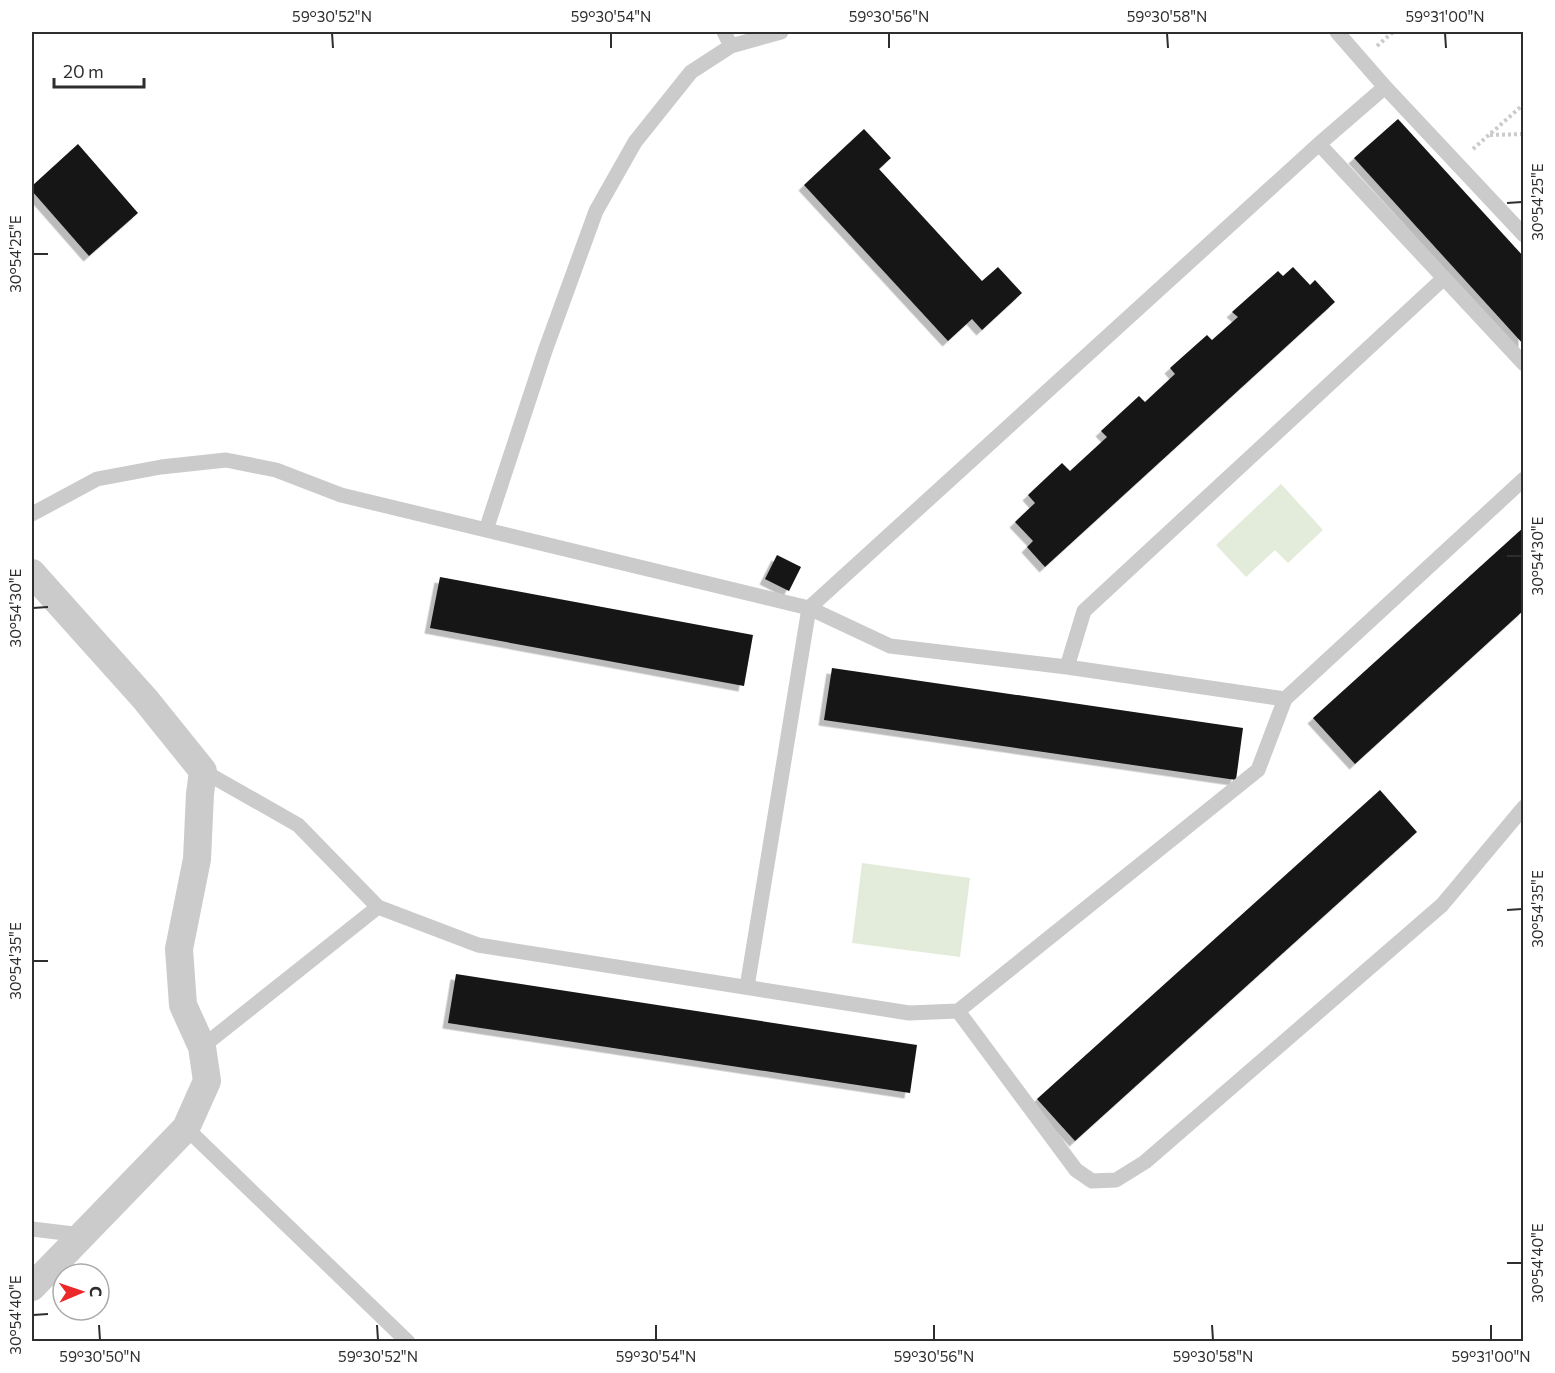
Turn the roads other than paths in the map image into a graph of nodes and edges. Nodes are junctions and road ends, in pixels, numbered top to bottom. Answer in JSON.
{"nodes":[{"id":1,"x":724,"y":32,"type":"edge"},
{"id":2,"x":781,"y":32,"type":"edge"},
{"id":3,"x":1337,"y":32,"type":"edge"},
{"id":4,"x":731,"y":46,"type":"junction"},
{"id":5,"x":1385,"y":87,"type":"junction"},
{"id":6,"x":1319,"y":144,"type":"junction"},
{"id":7,"x":1524,"y":235,"type":"edge"},
{"id":8,"x":1444,"y":278,"type":"junction"},
{"id":9,"x":1524,"y":364,"type":"edge"},
{"id":10,"x":1524,"y":479,"type":"edge"},
{"id":11,"x":32,"y":514,"type":"edge"},
{"id":12,"x":486,"y":530,"type":"junction"},
{"id":13,"x":32,"y":573,"type":"edge"},
{"id":14,"x":809,"y":608,"type":"junction"},
{"id":15,"x":1067,"y":667,"type":"junction"},
{"id":16,"x":1285,"y":699,"type":"junction"},
{"id":17,"x":203,"y":771,"type":"junction"},
{"id":18,"x":1524,"y":807,"type":"edge"},
{"id":19,"x":378,"y":907,"type":"junction"},
{"id":20,"x":747,"y":987,"type":"junction"},
{"id":21,"x":958,"y":1011,"type":"junction"},
{"id":22,"x":202,"y":1047,"type":"junction"},
{"id":23,"x":186,"y":1128,"type":"junction"},
{"id":24,"x":32,"y":1229,"type":"edge"},
{"id":25,"x":82,"y":1235,"type":"junction"},
{"id":26,"x":32,"y":1287,"type":"edge"},
{"id":27,"x":408,"y":1341,"type":"edge"}],
"edges":[{"from":1,"to":4,"type":"lane"},
{"from":2,"to":4,"type":"lane"},
{"from":3,"to":5,"type":"lane"},
{"from":4,"to":12,"type":"lane"},
{"from":5,"to":6,"type":"lane"},
{"from":5,"to":7,"type":"lane"},
{"from":6,"to":8,"type":"lane"},
{"from":6,"to":14,"type":"lane"},
{"from":8,"to":9,"type":"lane"},
{"from":8,"to":15,"type":"lane"},
{"from":10,"to":16,"type":"lane"},
{"from":11,"to":12,"type":"lane"},
{"from":12,"to":14,"type":"lane"},
{"from":13,"to":17,"type":"street"},
{"from":14,"to":15,"type":"lane"},
{"from":14,"to":20,"type":"lane"},
{"from":15,"to":16,"type":"lane"},
{"from":16,"to":21,"type":"lane"},
{"from":17,"to":19,"type":"lane"},
{"from":17,"to":22,"type":"street"},
{"from":18,"to":21,"type":"lane"},
{"from":19,"to":20,"type":"lane"},
{"from":19,"to":22,"type":"lane"},
{"from":20,"to":21,"type":"lane"},
{"from":22,"to":23,"type":"street"},
{"from":23,"to":25,"type":"street"},
{"from":23,"to":27,"type":"lane"},
{"from":24,"to":25,"type":"lane"},
{"from":25,"to":26,"type":"street"}]}
